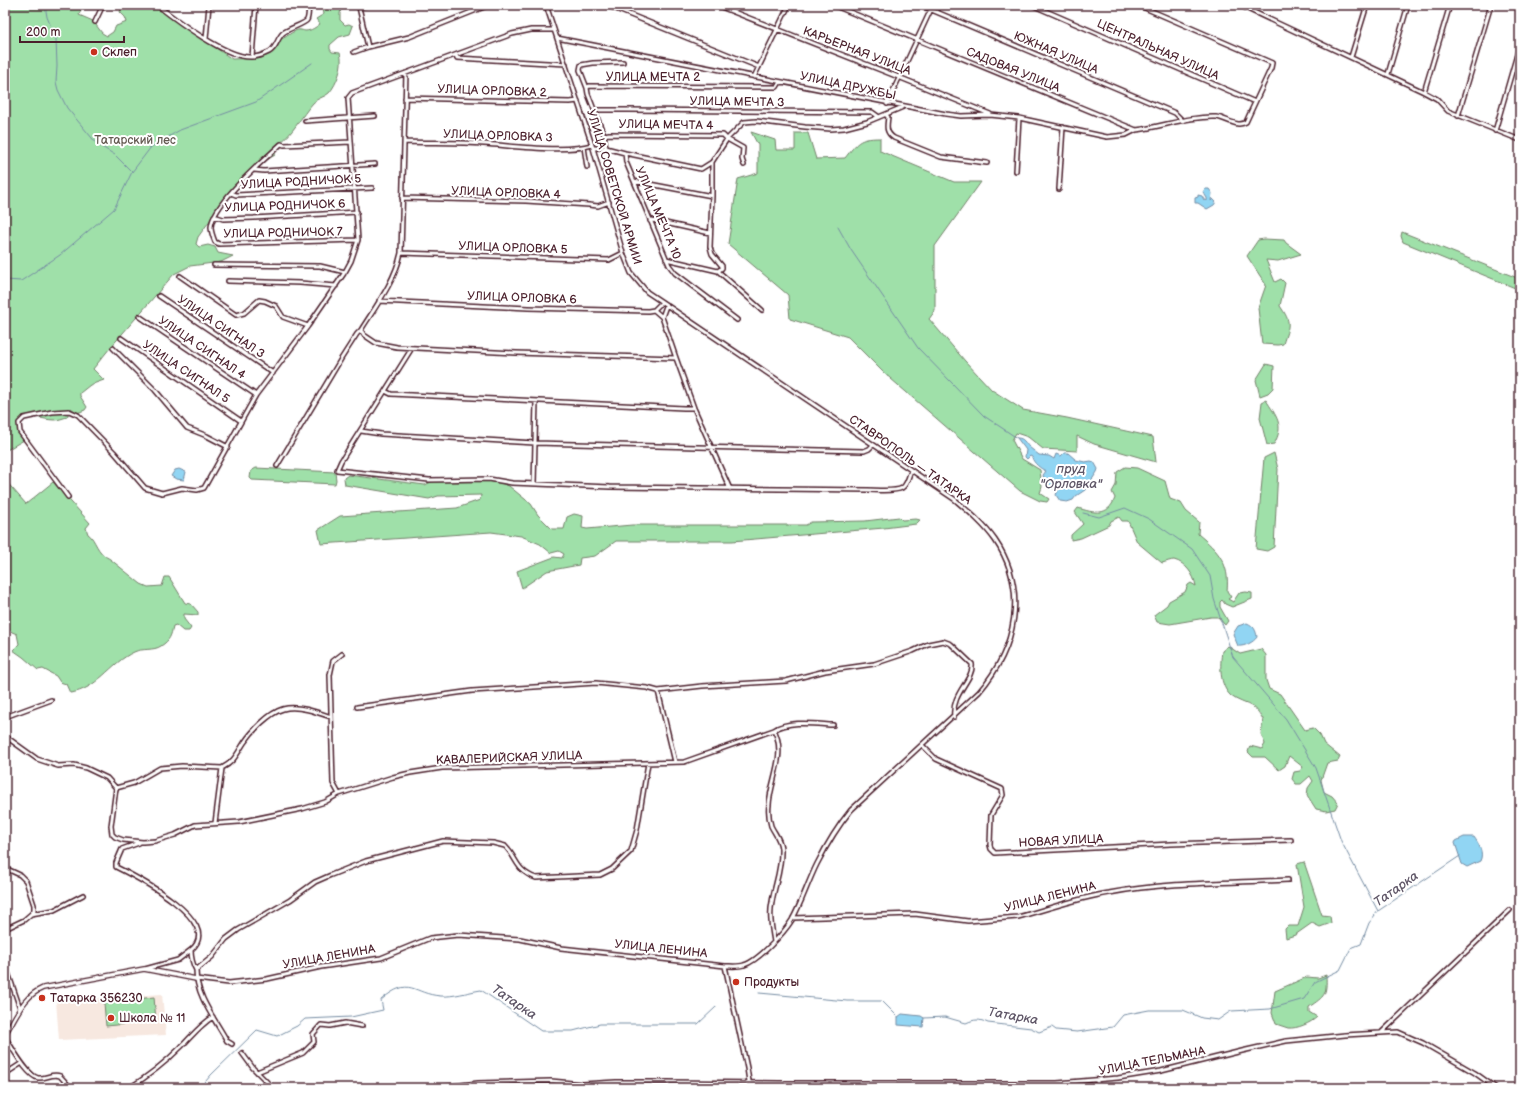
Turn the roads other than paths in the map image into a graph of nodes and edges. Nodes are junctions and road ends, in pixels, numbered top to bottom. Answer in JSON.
{"nodes":[{"id":1,"x":103,"y":5,"type":"edge"},
{"id":2,"x":157,"y":5,"type":"edge"},
{"id":3,"x":209,"y":5,"type":"edge"},
{"id":4,"x":256,"y":5,"type":"edge"},
{"id":5,"x":309,"y":5,"type":"edge"},
{"id":6,"x":367,"y":5,"type":"edge"},
{"id":7,"x":489,"y":5,"type":"edge"},
{"id":8,"x":546,"y":5,"type":"edge"},
{"id":9,"x":606,"y":5,"type":"edge"},
{"id":10,"x":716,"y":5,"type":"edge"},
{"id":11,"x":789,"y":5,"type":"edge"},
{"id":12,"x":833,"y":5,"type":"edge"},
{"id":13,"x":920,"y":5,"type":"edge"},
{"id":14,"x":933,"y":5,"type":"edge"},
{"id":15,"x":1032,"y":5,"type":"edge"},
{"id":16,"x":1138,"y":5,"type":"edge"},
{"id":17,"x":1242,"y":5,"type":"edge"},
{"id":18,"x":1367,"y":5,"type":"edge"},
{"id":19,"x":1408,"y":5,"type":"edge"},
{"id":20,"x":1450,"y":5,"type":"edge"},
{"id":21,"x":1491,"y":5,"type":"edge"},
{"id":22,"x":359,"y":6,"type":"edge"},
{"id":23,"x":931,"y":10,"type":"junction"},
{"id":24,"x":95,"y":22,"type":"dead end"},
{"id":25,"x":777,"y":29,"type":"junction"},
{"id":26,"x":554,"y":30,"type":"junction"},
{"id":27,"x":557,"y":38,"type":"junction"},
{"id":28,"x":206,"y":39,"type":"junction"},
{"id":29,"x":916,"y":40,"type":"junction"},
{"id":30,"x":1520,"y":44,"type":"edge"},
{"id":31,"x":368,"y":47,"type":"junction"},
{"id":32,"x":354,"y":52,"type":"dead end"},
{"id":33,"x":456,"y":54,"type":"junction"},
{"id":34,"x":252,"y":57,"type":"junction"},
{"id":35,"x":1351,"y":57,"type":"junction"},
{"id":36,"x":623,"y":62,"type":"dead end"},
{"id":37,"x":566,"y":64,"type":"junction"},
{"id":38,"x":759,"y":67,"type":"junction"},
{"id":39,"x":406,"y":73,"type":"junction"},
{"id":40,"x":1388,"y":74,"type":"junction"},
{"id":41,"x":754,"y":77,"type":"junction"},
{"id":42,"x":899,"y":77,"type":"junction"},
{"id":43,"x":780,"y":82,"type":"junction"},
{"id":44,"x":587,"y":88,"type":"junction"},
{"id":45,"x":1424,"y":92,"type":"junction"},
{"id":46,"x":405,"y":98,"type":"junction"},
{"id":47,"x":578,"y":101,"type":"junction"},
{"id":48,"x":1255,"y":102,"type":"junction"},
{"id":49,"x":888,"y":104,"type":"junction"},
{"id":50,"x":904,"y":107,"type":"junction"},
{"id":51,"x":594,"y":111,"type":"junction"},
{"id":52,"x":886,"y":115,"type":"junction"},
{"id":53,"x":990,"y":115,"type":"junction"},
{"id":54,"x":375,"y":116,"type":"dead end"},
{"id":55,"x":1458,"y":116,"type":"junction"},
{"id":56,"x":879,"y":117,"type":"junction"},
{"id":57,"x":349,"y":118,"type":"junction"},
{"id":58,"x":1019,"y":118,"type":"junction"},
{"id":59,"x":305,"y":121,"type":"dead end"},
{"id":60,"x":1183,"y":121,"type":"junction"},
{"id":61,"x":1063,"y":127,"type":"junction"},
{"id":62,"x":1136,"y":130,"type":"junction"},
{"id":63,"x":1495,"y":131,"type":"junction"},
{"id":64,"x":604,"y":135,"type":"junction"},
{"id":65,"x":727,"y":139,"type":"junction"},
{"id":66,"x":1520,"y":140,"type":"edge"},
{"id":67,"x":351,"y":142,"type":"junction"},
{"id":68,"x":404,"y":142,"type":"junction"},
{"id":69,"x":592,"y":146,"type":"junction"},
{"id":70,"x":584,"y":147,"type":"junction"},
{"id":71,"x":606,"y":148,"type":"junction"},
{"id":72,"x":625,"y":153,"type":"junction"},
{"id":73,"x":712,"y":162,"type":"junction"},
{"id":74,"x":987,"y":163,"type":"dead end"},
{"id":75,"x":376,"y":164,"type":"dead end"},
{"id":76,"x":353,"y":165,"type":"junction"},
{"id":77,"x":744,"y":165,"type":"dead end"},
{"id":78,"x":586,"y":167,"type":"dead end"},
{"id":79,"x":254,"y":170,"type":"junction"},
{"id":80,"x":1016,"y":172,"type":"dead end"},
{"id":81,"x":634,"y":181,"type":"junction"},
{"id":82,"x":372,"y":188,"type":"dead end"},
{"id":83,"x":355,"y":189,"type":"junction"},
{"id":84,"x":1059,"y":189,"type":"dead end"},
{"id":85,"x":231,"y":193,"type":"junction"},
{"id":86,"x":712,"y":196,"type":"junction"},
{"id":87,"x":402,"y":198,"type":"junction"},
{"id":88,"x":608,"y":202,"type":"junction"},
{"id":89,"x":357,"y":212,"type":"junction"},
{"id":90,"x":214,"y":216,"type":"junction"},
{"id":91,"x":650,"y":221,"type":"junction"},
{"id":92,"x":710,"y":233,"type":"junction"},
{"id":93,"x":358,"y":240,"type":"junction"},
{"id":94,"x":401,"y":253,"type":"junction"},
{"id":95,"x":623,"y":253,"type":"junction"},
{"id":96,"x":666,"y":259,"type":"junction"},
{"id":97,"x":214,"y":265,"type":"dead end"},
{"id":98,"x":718,"y":271,"type":"junction"},
{"id":99,"x":345,"y":272,"type":"junction"},
{"id":100,"x":180,"y":276,"type":"dead end"},
{"id":101,"x":228,"y":281,"type":"dead end"},
{"id":102,"x":336,"y":286,"type":"junction"},
{"id":103,"x":159,"y":296,"type":"dead end"},
{"id":104,"x":379,"y":301,"type":"junction"},
{"id":105,"x":662,"y":302,"type":"junction"},
{"id":106,"x":666,"y":306,"type":"junction"},
{"id":107,"x":654,"y":310,"type":"junction"},
{"id":108,"x":762,"y":310,"type":"dead end"},
{"id":109,"x":138,"y":316,"type":"dead end"},
{"id":110,"x":662,"y":317,"type":"junction"},
{"id":111,"x":737,"y":320,"type":"dead end"},
{"id":112,"x":308,"y":326,"type":"junction"},
{"id":113,"x":361,"y":330,"type":"junction"},
{"id":114,"x":121,"y":338,"type":"dead end"},
{"id":115,"x":113,"y":348,"type":"dead end"},
{"id":116,"x":412,"y":348,"type":"junction"},
{"id":117,"x":676,"y":358,"type":"junction"},
{"id":118,"x":273,"y":372,"type":"junction"},
{"id":119,"x":384,"y":392,"type":"junction"},
{"id":120,"x":256,"y":395,"type":"junction"},
{"id":121,"x":536,"y":401,"type":"junction"},
{"id":122,"x":815,"y":406,"type":"joint"},
{"id":123,"x":694,"y":408,"type":"junction"},
{"id":124,"x":241,"y":421,"type":"junction"},
{"id":125,"x":361,"y":431,"type":"junction"},
{"id":126,"x":535,"y":443,"type":"junction"},
{"id":127,"x":872,"y":445,"type":"junction"},
{"id":128,"x":711,"y":447,"type":"junction"},
{"id":129,"x":228,"y":448,"type":"junction"},
{"id":130,"x":277,"y":466,"type":"dead end"},
{"id":131,"x":911,"y":470,"type":"junction"},
{"id":132,"x":534,"y":484,"type":"junction"},
{"id":133,"x":730,"y":489,"type":"junction"},
{"id":134,"x":68,"y":497,"type":"dead end"},
{"id":135,"x":342,"y":654,"type":"dead end"},
{"id":136,"x":658,"y":691,"type":"junction"},
{"id":137,"x":51,"y":700,"type":"dead end"},
{"id":138,"x":357,"y":707,"type":"dead end"},
{"id":139,"x":5,"y":717,"type":"edge"},
{"id":140,"x":331,"y":717,"type":"junction"},
{"id":141,"x":954,"y":717,"type":"junction"},
{"id":142,"x":833,"y":725,"type":"dead end"},
{"id":143,"x":774,"y":730,"type":"junction"},
{"id":144,"x":5,"y":736,"type":"edge"},
{"id":145,"x":922,"y":745,"type":"junction"},
{"id":146,"x":675,"y":762,"type":"junction"},
{"id":147,"x":648,"y":763,"type":"junction"},
{"id":148,"x":222,"y":768,"type":"junction"},
{"id":149,"x":116,"y":788,"type":"junction"},
{"id":150,"x":339,"y":794,"type":"junction"},
{"id":151,"x":215,"y":823,"type":"junction"},
{"id":152,"x":1291,"y":840,"type":"dead end"},
{"id":153,"x":143,"y":842,"type":"junction"},
{"id":154,"x":5,"y":868,"type":"edge"},
{"id":155,"x":1288,"y":880,"type":"dead end"},
{"id":156,"x":83,"y":894,"type":"dead end"},
{"id":157,"x":1510,"y":910,"type":"dead end"},
{"id":158,"x":31,"y":914,"type":"junction"},
{"id":159,"x":793,"y":918,"type":"junction"},
{"id":160,"x":5,"y":929,"type":"edge"},
{"id":161,"x":774,"y":942,"type":"junction"},
{"id":162,"x":191,"y":950,"type":"junction"},
{"id":163,"x":5,"y":964,"type":"edge"},
{"id":164,"x":725,"y":966,"type":"junction"},
{"id":165,"x":144,"y":969,"type":"junction"},
{"id":166,"x":196,"y":970,"type":"junction"},
{"id":167,"x":196,"y":979,"type":"junction"},
{"id":168,"x":20,"y":1008,"type":"junction"},
{"id":169,"x":213,"y":1017,"type":"junction"},
{"id":170,"x":362,"y":1026,"type":"dead end"},
{"id":171,"x":1382,"y":1032,"type":"junction"},
{"id":172,"x":5,"y":1036,"type":"edge"},
{"id":173,"x":232,"y":1044,"type":"dead end"},
{"id":174,"x":242,"y":1053,"type":"dead end"},
{"id":175,"x":22,"y":1062,"type":"junction"},
{"id":176,"x":257,"y":1072,"type":"junction"},
{"id":177,"x":5,"y":1074,"type":"edge"},
{"id":178,"x":1097,"y":1080,"type":"junction"},
{"id":179,"x":749,"y":1082,"type":"junction"},
{"id":180,"x":1002,"y":1083,"type":"junction"},
{"id":181,"x":71,"y":1088,"type":"edge"},
{"id":182,"x":129,"y":1088,"type":"edge"},
{"id":183,"x":273,"y":1088,"type":"edge"},
{"id":184,"x":435,"y":1088,"type":"edge"},
{"id":185,"x":750,"y":1088,"type":"edge"},
{"id":186,"x":1003,"y":1088,"type":"edge"},
{"id":187,"x":1098,"y":1088,"type":"edge"},
{"id":188,"x":1496,"y":1088,"type":"edge"}],
"edges":[{"from":1,"to":24,"type":"street"},
{"from":2,"to":28,"type":"street"},
{"from":3,"to":28,"type":"street"},
{"from":4,"to":34,"type":"street"},
{"from":5,"to":34,"type":"street"},
{"from":6,"to":22,"type":"street"},
{"from":7,"to":31,"type":"street"},
{"from":8,"to":26,"type":"street","name":"УЛИЦА СОВЕТСКОЙ АРМИИ"},
{"from":9,"to":38,"type":"street"},
{"from":10,"to":25,"type":"street","name":"КАРЬЕРНАЯ УЛИЦА"},
{"from":11,"to":25,"type":"street"},
{"from":12,"to":29,"type":"street","name":"САДОВАЯ УЛИЦА"},
{"from":13,"to":23,"type":"street","name":"ЮЖНАЯ УЛИЦА"},
{"from":14,"to":23,"type":"street"},
{"from":15,"to":48,"type":"street","name":"ЦЕНТРАЛЬНАЯ УЛИЦА"},
{"from":16,"to":48,"type":"street"},
{"from":17,"to":35,"type":"street"},
{"from":18,"to":35,"type":"street"},
{"from":19,"to":40,"type":"street"},
{"from":20,"to":45,"type":"street"},
{"from":21,"to":55,"type":"street"},
{"from":22,"to":31,"type":"street"},
{"from":23,"to":29,"type":"street"},
{"from":23,"to":60,"type":"street","name":"ЮЖНАЯ УЛИЦА"},
{"from":25,"to":38,"type":"street"},
{"from":25,"to":42,"type":"street","name":"КАРЬЕРНАЯ УЛИЦА"},
{"from":26,"to":27,"type":"street","name":"УЛИЦА СОВЕТСКОЙ АРМИИ"},
{"from":26,"to":33,"type":"street"},
{"from":27,"to":37,"type":"street","name":"УЛИЦА СОВЕТСКОЙ АРМИИ"},
{"from":27,"to":41,"type":"street","name":"УЛИЦА ДРУЖБЫ"},
{"from":28,"to":34,"type":"street"},
{"from":29,"to":42,"type":"street"},
{"from":29,"to":62,"type":"street","name":"САДОВАЯ УЛИЦА"},
{"from":30,"to":63,"type":"street"},
{"from":31,"to":32,"type":"street"},
{"from":33,"to":37,"type":"street"},
{"from":33,"to":39,"type":"street"},
{"from":35,"to":40,"type":"street"},
{"from":36,"to":44,"type":"street"},
{"from":37,"to":47,"type":"street","name":"УЛИЦА СОВЕТСКОЙ АРМИИ"},
{"from":38,"to":41,"type":"street"},
{"from":39,"to":46,"type":"street"},
{"from":39,"to":57,"type":"street"},
{"from":40,"to":45,"type":"street"},
{"from":41,"to":43,"type":"street","name":"УЛИЦА ДРУЖБЫ"},
{"from":42,"to":49,"type":"street"},
{"from":42,"to":53,"type":"street","name":"КАРЬЕРНАЯ УЛИЦА"},
{"from":43,"to":44,"type":"street","name":"УЛИЦА МЕЧТА 2"},
{"from":43,"to":49,"type":"street","name":"УЛИЦА ДРУЖБЫ"},
{"from":44,"to":51,"type":"street"},
{"from":45,"to":55,"type":"street"},
{"from":46,"to":47,"type":"street","name":"УЛИЦА ОРЛОВКА 2"},
{"from":46,"to":68,"type":"street"},
{"from":47,"to":69,"type":"street","name":"УЛИЦА СОВЕТСКОЙ АРМИИ"},
{"from":48,"to":60,"type":"street"},
{"from":49,"to":50,"type":"street","name":"УЛИЦА ДРУЖБЫ"},
{"from":50,"to":52,"type":"street","name":"УЛИЦА МЕЧТА 4"},
{"from":50,"to":53,"type":"street","name":"УЛИЦА ДРУЖБЫ"},
{"from":51,"to":56,"type":"street","name":"УЛИЦА МЕЧТА 3"},
{"from":51,"to":64,"type":"street"},
{"from":52,"to":56,"type":"street","name":"УЛИЦА МЕЧТА 4"},
{"from":52,"to":74,"type":"street"},
{"from":53,"to":58,"type":"street","name":"УЛИЦА ДРУЖБЫ"},
{"from":54,"to":57,"type":"street"},
{"from":55,"to":63,"type":"street"},
{"from":56,"to":65,"type":"street","name":"УЛИЦА МЕЧТА 4"},
{"from":57,"to":59,"type":"street"},
{"from":57,"to":67,"type":"street"},
{"from":58,"to":61,"type":"street","name":"УЛИЦА ДРУЖБЫ"},
{"from":58,"to":80,"type":"street"},
{"from":60,"to":62,"type":"street"},
{"from":61,"to":62,"type":"street","name":"УЛИЦА ДРУЖБЫ"},
{"from":61,"to":84,"type":"street"},
{"from":63,"to":66,"type":"street"},
{"from":64,"to":65,"type":"street","name":"УЛИЦА МЕЧТА 4"},
{"from":64,"to":71,"type":"street"},
{"from":65,"to":73,"type":"street"},
{"from":65,"to":77,"type":"street","name":"УЛИЦА МЕЧТА 4"},
{"from":67,"to":76,"type":"street"},
{"from":67,"to":79,"type":"street","name":"УЛИЦА РОДНИЧОК 7"},
{"from":68,"to":70,"type":"street","name":"УЛИЦА ОРЛОВКА 3"},
{"from":68,"to":87,"type":"street"},
{"from":69,"to":70,"type":"street","name":"УЛИЦА ОРЛОВКА 3"},
{"from":69,"to":71,"type":"street","name":"УЛИЦА ОРЛОВКА 3"},
{"from":69,"to":88,"type":"street","name":"УЛИЦА СОВЕТСКОЙ АРМИИ"},
{"from":70,"to":78,"type":"street"},
{"from":71,"to":72,"type":"street","name":"УЛИЦА ОРЛОВКА 3"},
{"from":72,"to":73,"type":"street","name":"УЛИЦА ОРЛОВКА 3"},
{"from":72,"to":81,"type":"street","name":"УЛИЦА МЕЧТА 10"},
{"from":73,"to":86,"type":"street"},
{"from":75,"to":76,"type":"street"},
{"from":76,"to":79,"type":"street"},
{"from":76,"to":83,"type":"street"},
{"from":79,"to":85,"type":"street","name":"УЛИЦА РОДНИЧОК 7"},
{"from":81,"to":86,"type":"street"},
{"from":81,"to":91,"type":"street","name":"УЛИЦА МЕЧТА 10"},
{"from":82,"to":83,"type":"street","name":"УЛИЦА РОДНИЧОК 5"},
{"from":83,"to":85,"type":"street","name":"УЛИЦА РОДНИЧОК 5"},
{"from":83,"to":89,"type":"street"},
{"from":85,"to":90,"type":"street","name":"УЛИЦА РОДНИЧОК 7"},
{"from":86,"to":92,"type":"street"},
{"from":87,"to":88,"type":"street","name":"УЛИЦА ОРЛОВКА 4"},
{"from":87,"to":94,"type":"street"},
{"from":88,"to":95,"type":"street","name":"УЛИЦА СОВЕТСКОЙ АРМИИ"},
{"from":89,"to":90,"type":"street","name":"УЛИЦА РОДНИЧОК 6"},
{"from":89,"to":93,"type":"street"},
{"from":90,"to":93,"type":"street","name":"УЛИЦА РОДНИЧОК 7"},
{"from":91,"to":92,"type":"street"},
{"from":91,"to":96,"type":"street","name":"УЛИЦА МЕЧТА 10"},
{"from":92,"to":98,"type":"street"},
{"from":93,"to":99,"type":"street"},
{"from":94,"to":95,"type":"street","name":"УЛИЦА ОРЛОВКА 5"},
{"from":94,"to":104,"type":"street"},
{"from":95,"to":105,"type":"street","name":"УЛИЦА СОВЕТСКОЙ АРМИИ"},
{"from":96,"to":98,"type":"street"},
{"from":96,"to":111,"type":"street","name":"УЛИЦА МЕЧТА 10"},
{"from":97,"to":99,"type":"street"},
{"from":98,"to":108,"type":"street"},
{"from":99,"to":102,"type":"street"},
{"from":100,"to":112,"type":"street"},
{"from":101,"to":102,"type":"street"},
{"from":102,"to":112,"type":"street"},
{"from":103,"to":118,"type":"street","name":"УЛИЦА СИГНАЛ 3"},
{"from":104,"to":107,"type":"street","name":"УЛИЦА ОРЛОВКА 6"},
{"from":104,"to":113,"type":"street"},
{"from":105,"to":106,"type":"street","name":"УЛИЦА СОВЕТСКОЙ АРМИИ"},
{"from":105,"to":107,"type":"street"},
{"from":106,"to":110,"type":"street"},
{"from":106,"to":122,"type":"street","name":"УЛИЦА СОВЕТСКОЙ АРМИИ"},
{"from":107,"to":110,"type":"street"},
{"from":109,"to":120,"type":"street","name":"УЛИЦА СИГНАЛ 4"},
{"from":110,"to":117,"type":"street"},
{"from":112,"to":118,"type":"street"},
{"from":113,"to":116,"type":"street"},
{"from":113,"to":130,"type":"street"},
{"from":114,"to":124,"type":"street","name":"УЛИЦА СИГНАЛ 5"},
{"from":115,"to":129,"type":"street"},
{"from":116,"to":117,"type":"street"},
{"from":116,"to":119,"type":"street"},
{"from":117,"to":123,"type":"street"},
{"from":118,"to":120,"type":"street"},
{"from":119,"to":121,"type":"street"},
{"from":119,"to":125,"type":"street"},
{"from":120,"to":124,"type":"street"},
{"from":121,"to":123,"type":"street"},
{"from":121,"to":126,"type":"street"},
{"from":122,"to":127,"type":"street","name":"СТАВРОПОЛЬ — ТАТАРКА"},
{"from":123,"to":128,"type":"street"},
{"from":124,"to":129,"type":"street"},
{"from":125,"to":126,"type":"street"},
{"from":125,"to":132,"type":"street"},
{"from":126,"to":128,"type":"street"},
{"from":126,"to":132,"type":"street"},
{"from":127,"to":128,"type":"street"},
{"from":127,"to":131,"type":"street","name":"СТАВРОПОЛЬ — ТАТАРКА"},
{"from":128,"to":133,"type":"street"},
{"from":129,"to":134,"type":"street"},
{"from":131,"to":133,"type":"street"},
{"from":131,"to":141,"type":"street","name":"СТАВРОПОЛЬ — ТАТАРКА"},
{"from":132,"to":133,"type":"street"},
{"from":135,"to":140,"type":"street"},
{"from":136,"to":138,"type":"street"},
{"from":136,"to":141,"type":"street"},
{"from":136,"to":146,"type":"street"},
{"from":137,"to":139,"type":"street"},
{"from":140,"to":148,"type":"street"},
{"from":140,"to":150,"type":"street"},
{"from":141,"to":145,"type":"street","name":"СТАВРОПОЛЬ — ТАТАРКА"},
{"from":142,"to":143,"type":"street","name":"КАВАЛЕРИЙСКАЯ УЛИЦА"},
{"from":143,"to":146,"type":"street","name":"КАВАЛЕРИЙСКАЯ УЛИЦА"},
{"from":143,"to":161,"type":"street"},
{"from":144,"to":149,"type":"street"},
{"from":145,"to":152,"type":"street","name":"НОВАЯ УЛИЦА"},
{"from":145,"to":159,"type":"street","name":"УЛИЦА ЛЕНИНА"},
{"from":146,"to":147,"type":"street","name":"КАВАЛЕРИЙСКАЯ УЛИЦА"},
{"from":147,"to":150,"type":"street","name":"КАВАЛЕРИЙСКАЯ УЛИЦА"},
{"from":147,"to":166,"type":"street"},
{"from":148,"to":149,"type":"street"},
{"from":148,"to":151,"type":"street"},
{"from":149,"to":153,"type":"street","name":"КАВАЛЕРИЙСКАЯ УЛИЦА"},
{"from":150,"to":151,"type":"street","name":"КАВАЛЕРИЙСКАЯ УЛИЦА"},
{"from":151,"to":153,"type":"street","name":"КАВАЛЕРИЙСКАЯ УЛИЦА"},
{"from":153,"to":162,"type":"street"},
{"from":154,"to":158,"type":"street"},
{"from":155,"to":159,"type":"street","name":"УЛИЦА ЛЕНИНА"},
{"from":156,"to":158,"type":"street"},
{"from":157,"to":171,"type":"street"},
{"from":158,"to":160,"type":"street"},
{"from":159,"to":161,"type":"street","name":"УЛИЦА ЛЕНИНА"},
{"from":161,"to":164,"type":"street","name":"УЛИЦА ЛЕНИНА"},
{"from":162,"to":165,"type":"street"},
{"from":162,"to":166,"type":"street"},
{"from":163,"to":168,"type":"street"},
{"from":164,"to":167,"type":"street","name":"УЛИЦА ЛЕНИНА"},
{"from":164,"to":179,"type":"street"},
{"from":165,"to":167,"type":"street","name":"УЛИЦА ЛЕНИНА"},
{"from":165,"to":168,"type":"street","name":"УЛИЦА ЛЕНИНА"},
{"from":166,"to":167,"type":"street"},
{"from":167,"to":169,"type":"street"},
{"from":168,"to":172,"type":"street","name":"УЛИЦА ЛЕНИНА"},
{"from":169,"to":173,"type":"street"},
{"from":169,"to":182,"type":"street"},
{"from":170,"to":176,"type":"street"},
{"from":171,"to":178,"type":"street","name":"УЛИЦА ТЕЛЬМАНА"},
{"from":171,"to":188,"type":"street","name":"УЛИЦА ТЕЛЬМАНА"},
{"from":172,"to":175,"type":"street"},
{"from":174,"to":176,"type":"street"},
{"from":175,"to":177,"type":"street"},
{"from":175,"to":181,"type":"street"},
{"from":176,"to":183,"type":"street"},
{"from":178,"to":180,"type":"street","name":"УЛИЦА ТЕЛЬМАНА"},
{"from":178,"to":187,"type":"street"},
{"from":179,"to":180,"type":"street","name":"УЛИЦА ТЕЛЬМАНА"},
{"from":179,"to":184,"type":"street","name":"УЛИЦА ТЕЛЬМАНА"},
{"from":179,"to":185,"type":"street"},
{"from":180,"to":186,"type":"street"}]}
